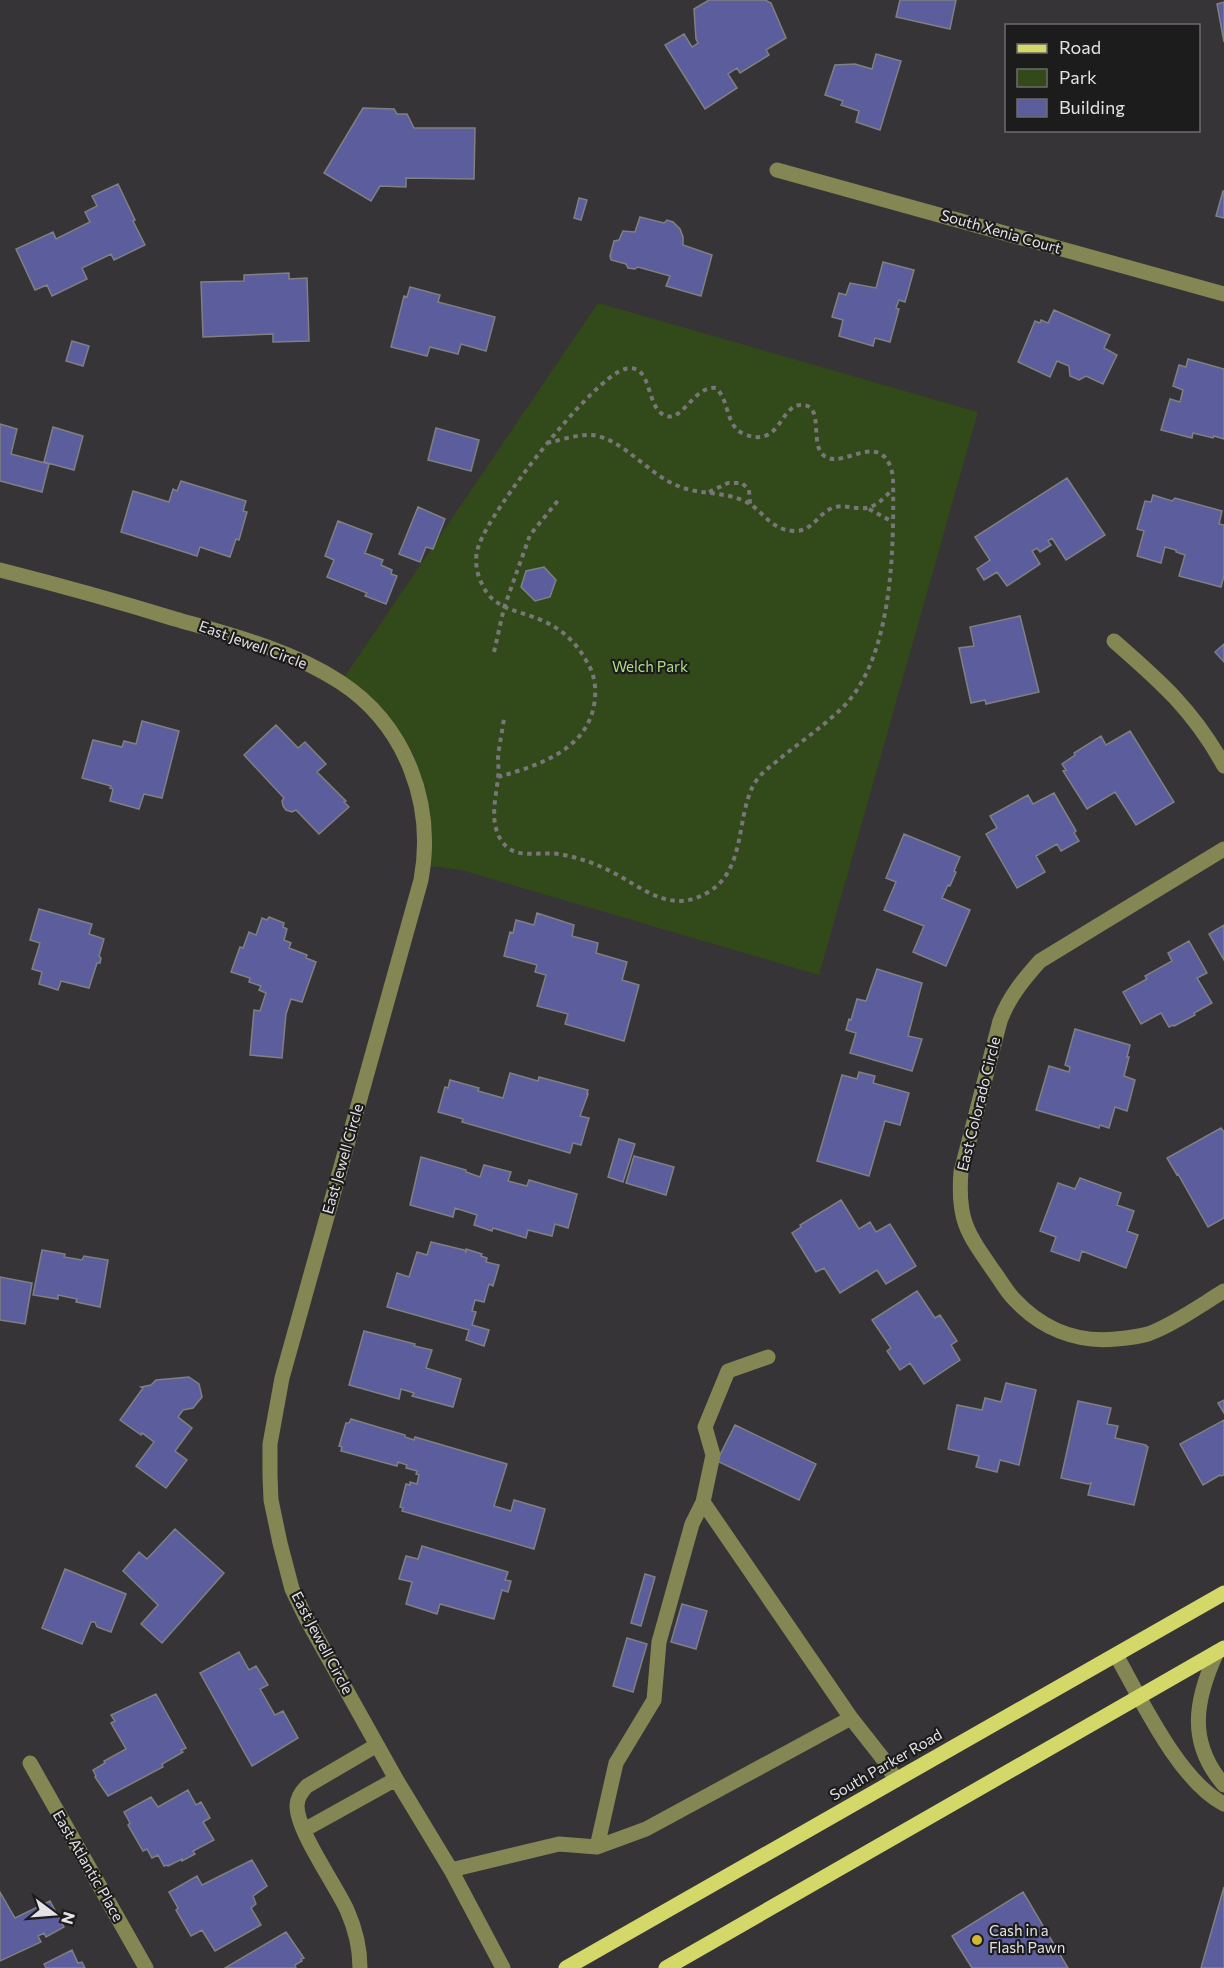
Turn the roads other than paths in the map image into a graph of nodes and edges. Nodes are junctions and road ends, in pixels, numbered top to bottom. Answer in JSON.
{"nodes":[{"id":1,"x":777,"y":170,"type":"dead end"},
{"id":2,"x":1224,"y":294,"type":"edge"},
{"id":3,"x":0,"y":570,"type":"edge"},
{"id":4,"x":1114,"y":641,"type":"dead end"},
{"id":5,"x":1224,"y":766,"type":"edge"},
{"id":6,"x":1224,"y":849,"type":"edge"},
{"id":7,"x":1224,"y":1291,"type":"edge"},
{"id":8,"x":768,"y":1357,"type":"dead end"},
{"id":9,"x":703,"y":1502,"type":"junction"},
{"id":10,"x":1224,"y":1593,"type":"edge"},
{"id":11,"x":1221,"y":1650,"type":"edge"},
{"id":12,"x":1116,"y":1655,"type":"junction"},
{"id":13,"x":1140,"y":1696,"type":"junction"},
{"id":14,"x":851,"y":1718,"type":"junction"},
{"id":15,"x":377,"y":1745,"type":"junction"},
{"id":16,"x":30,"y":1763,"type":"dead end"},
{"id":17,"x":396,"y":1779,"type":"junction"},
{"id":18,"x":896,"y":1780,"type":"junction"},
{"id":19,"x":1224,"y":1785,"type":"edge"},
{"id":20,"x":1224,"y":1804,"type":"edge"},
{"id":21,"x":304,"y":1830,"type":"junction"},
{"id":22,"x":597,"y":1847,"type":"junction"},
{"id":23,"x":451,"y":1870,"type":"junction"},
{"id":24,"x":146,"y":1968,"type":"edge"},
{"id":25,"x":360,"y":1968,"type":"edge"},
{"id":26,"x":503,"y":1968,"type":"edge"},
{"id":27,"x":566,"y":1968,"type":"edge"},
{"id":28,"x":666,"y":1968,"type":"edge"}],
"edges":[{"from":1,"to":2,"type":"street","name":"South Xenia Court"},
{"from":3,"to":15,"type":"street","name":"East Jewell Circle"},
{"from":4,"to":5,"type":"street"},
{"from":6,"to":7,"type":"street","name":"East Colorado Circle"},
{"from":8,"to":9,"type":"street"},
{"from":9,"to":14,"type":"street"},
{"from":9,"to":22,"type":"street"},
{"from":10,"to":12,"type":"main road","name":"South Parker Road"},
{"from":11,"to":13,"type":"main road"},
{"from":11,"to":19,"type":"street"},
{"from":12,"to":13,"type":"street"},
{"from":12,"to":18,"type":"main road","name":"South Parker Road"},
{"from":13,"to":20,"type":"street"},
{"from":13,"to":28,"type":"main road"},
{"from":14,"to":18,"type":"street"},
{"from":14,"to":22,"type":"street"},
{"from":15,"to":17,"type":"street","name":"East Jewell Circle"},
{"from":15,"to":21,"type":"street"},
{"from":16,"to":24,"type":"street","name":"East Atlantic Place"},
{"from":17,"to":21,"type":"street"},
{"from":17,"to":23,"type":"street","name":"East Jewell Circle"},
{"from":18,"to":27,"type":"main road","name":"South Parker Road"},
{"from":21,"to":25,"type":"street"},
{"from":22,"to":23,"type":"street"},
{"from":23,"to":26,"type":"street","name":"East Jewell Circle"}]}
